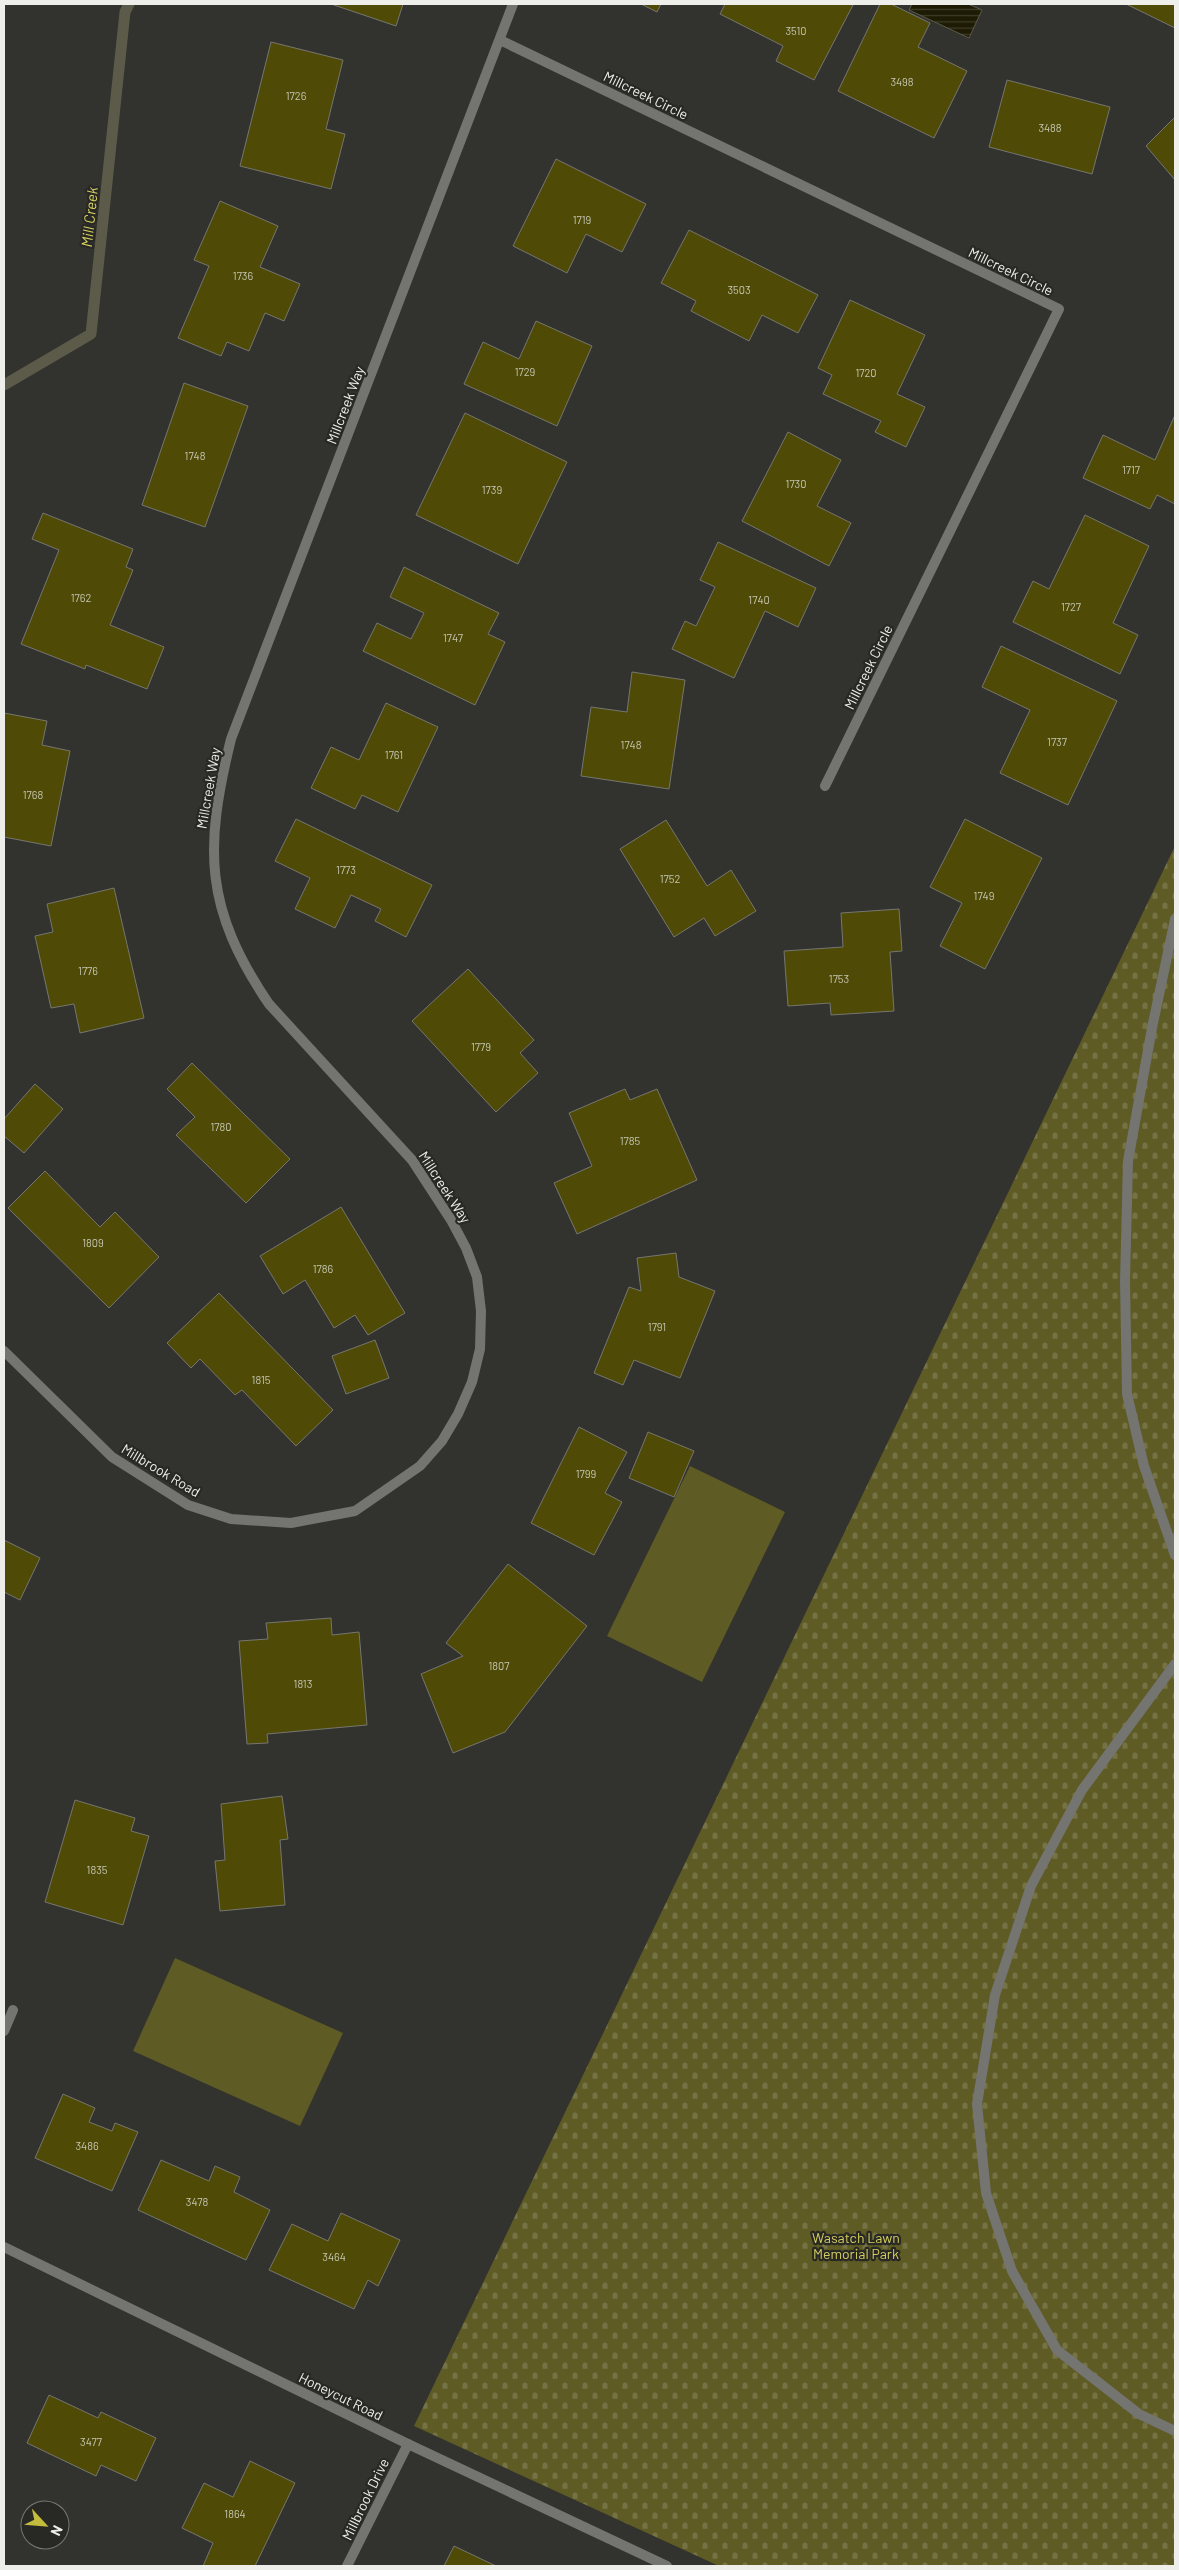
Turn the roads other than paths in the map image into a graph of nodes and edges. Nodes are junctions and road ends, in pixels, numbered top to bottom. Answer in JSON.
{"nodes":[{"id":1,"x":513,"y":4,"type":"edge"},
{"id":2,"x":500,"y":40,"type":"junction"},
{"id":3,"x":825,"y":786,"type":"dead end"},
{"id":4,"x":1175,"y":919,"type":"edge"},
{"id":5,"x":4,"y":1351,"type":"edge"},
{"id":6,"x":420,"y":1466,"type":"joint"},
{"id":7,"x":1175,"y":1555,"type":"edge"},
{"id":8,"x":1175,"y":1664,"type":"edge"},
{"id":9,"x":13,"y":2010,"type":"dead end"},
{"id":10,"x":4,"y":2031,"type":"edge"},
{"id":11,"x":4,"y":2247,"type":"edge"},
{"id":12,"x":1175,"y":2431,"type":"edge"},
{"id":13,"x":408,"y":2444,"type":"junction"},
{"id":14,"x":347,"y":2566,"type":"edge"},
{"id":15,"x":667,"y":2566,"type":"edge"}],
"edges":[{"from":1,"to":2,"type":"street","name":"Millcreek Way"},
{"from":2,"to":3,"type":"street","name":"Millcreek Circle"},
{"from":2,"to":6,"type":"street","name":"Millcreek Way"},
{"from":4,"to":7,"type":"street"},
{"from":5,"to":6,"type":"street","name":"Millbrook Road"},
{"from":8,"to":12,"type":"street"},
{"from":9,"to":10,"type":"street"},
{"from":11,"to":13,"type":"street","name":"Honeycut Road"},
{"from":13,"to":14,"type":"street","name":"Millbrook Drive"},
{"from":13,"to":15,"type":"street","name":"Honeycut Road"}]}
